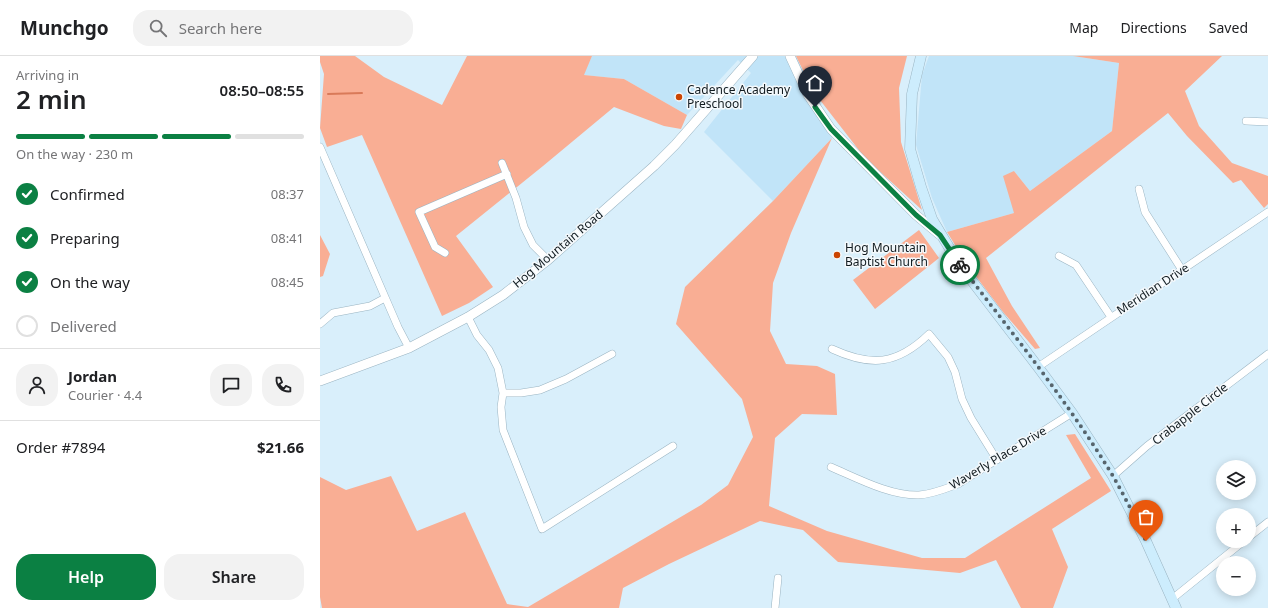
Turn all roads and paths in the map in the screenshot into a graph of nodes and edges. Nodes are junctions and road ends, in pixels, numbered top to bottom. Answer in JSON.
{"nodes":[{"id":1,"x":753,"y":56,"type":"edge"},
{"id":2,"x":790,"y":56,"type":"edge"},
{"id":3,"x":921,"y":56,"type":"edge"},
{"id":4,"x":1246,"y":121,"type":"dead end"},
{"id":5,"x":1268,"y":122,"type":"edge"},
{"id":6,"x":320,"y":149,"type":"edge"},
{"id":7,"x":502,"y":163,"type":"dead end"},
{"id":8,"x":507,"y":174,"type":"junction"},
{"id":9,"x":1139,"y":188,"type":"dead end"},
{"id":10,"x":1268,"y":212,"type":"edge"},
{"id":11,"x":940,"y":235,"type":"junction"},
{"id":12,"x":445,"y":253,"type":"dead end"},
{"id":13,"x":1059,"y":256,"type":"dead end"},
{"id":14,"x":548,"y":260,"type":"junction"},
{"id":15,"x":1182,"y":270,"type":"junction"},
{"id":16,"x":385,"y":298,"type":"junction"},
{"id":17,"x":1111,"y":317,"type":"junction"},
{"id":18,"x":468,"y":318,"type":"junction"},
{"id":19,"x":320,"y":324,"type":"edge"},
{"id":20,"x":409,"y":348,"type":"junction"},
{"id":21,"x":832,"y":349,"type":"dead end"},
{"id":22,"x":612,"y":354,"type":"dead end"},
{"id":23,"x":1268,"y":354,"type":"edge"},
{"id":24,"x":1038,"y":367,"type":"junction"},
{"id":25,"x":320,"y":381,"type":"edge"},
{"id":26,"x":503,"y":393,"type":"junction"},
{"id":27,"x":1072,"y":413,"type":"junction"},
{"id":28,"x":674,"y":446,"type":"dead end"},
{"id":29,"x":997,"y":460,"type":"junction"},
{"id":30,"x":831,"y":467,"type":"dead end"},
{"id":31,"x":1113,"y":476,"type":"junction"},
{"id":32,"x":1268,"y":522,"type":"edge"},
{"id":33,"x":1256,"y":531,"type":"edge"},
{"id":34,"x":1236,"y":548,"type":"edge"},
{"id":35,"x":778,"y":578,"type":"dead end"},
{"id":36,"x":1174,"y":603,"type":"edge"},
{"id":37,"x":775,"y":608,"type":"edge"}],
"edges":[{"from":1,"to":14,"type":"street","name":"Hog Mountain Road"},
{"from":2,"to":11,"type":"street"},
{"from":3,"to":11,"type":"main road"},
{"from":4,"to":5,"type":"street"},
{"from":6,"to":16,"type":"street"},
{"from":7,"to":8,"type":"street"},
{"from":8,"to":12,"type":"street"},
{"from":8,"to":14,"type":"street"},
{"from":9,"to":15,"type":"street"},
{"from":10,"to":15,"type":"street","name":"Meridian Drive"},
{"from":11,"to":24,"type":"main road"},
{"from":13,"to":17,"type":"street"},
{"from":14,"to":18,"type":"street","name":"Hog Mountain Road"},
{"from":15,"to":17,"type":"street","name":"Meridian Drive"},
{"from":16,"to":19,"type":"street"},
{"from":16,"to":20,"type":"street"},
{"from":17,"to":24,"type":"street","name":"Meridian Drive"},
{"from":18,"to":20,"type":"street","name":"Hog Mountain Road"},
{"from":18,"to":26,"type":"street"},
{"from":20,"to":25,"type":"street","name":"Hog Mountain Road"},
{"from":21,"to":29,"type":"street"},
{"from":22,"to":26,"type":"street"},
{"from":23,"to":31,"type":"street","name":"Crabapple Circle"},
{"from":24,"to":27,"type":"main road"},
{"from":26,"to":28,"type":"street"},
{"from":27,"to":29,"type":"street","name":"Waverly Place Drive"},
{"from":27,"to":31,"type":"main road"},
{"from":29,"to":30,"type":"street","name":"Waverly Place Drive"},
{"from":31,"to":36,"type":"main road"},
{"from":32,"to":33,"type":"street"},
{"from":34,"to":36,"type":"street"},
{"from":35,"to":37,"type":"street"}]}
